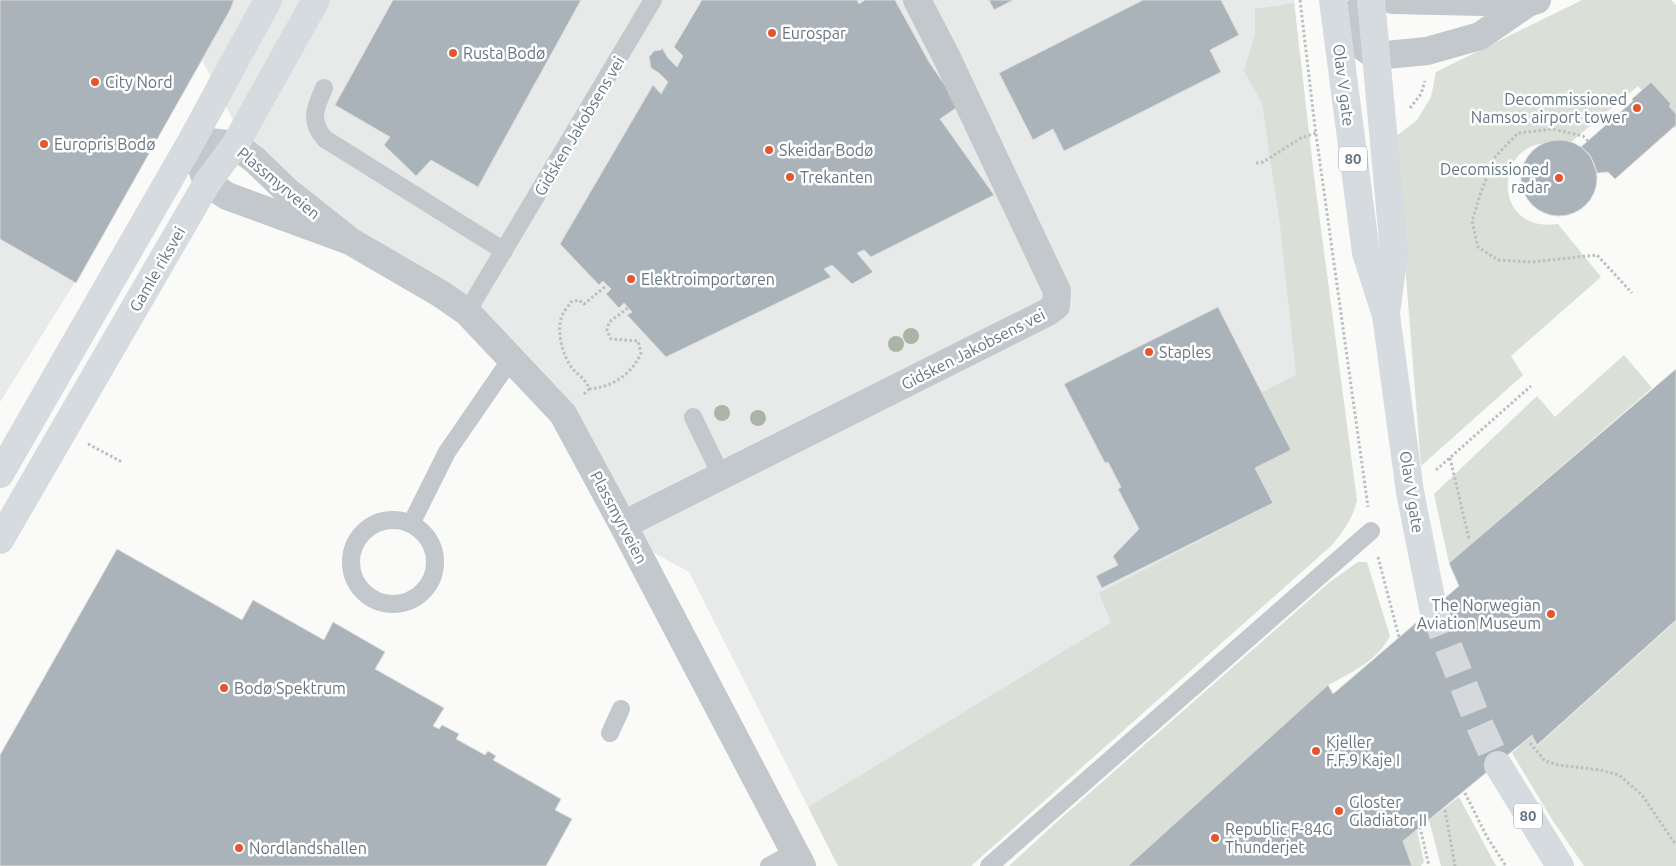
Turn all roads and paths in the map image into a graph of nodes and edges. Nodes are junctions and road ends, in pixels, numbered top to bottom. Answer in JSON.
{"nodes":[{"id":1,"x":268,"y":0,"type":"edge"},
{"id":2,"x":316,"y":0,"type":"edge"},
{"id":3,"x":653,"y":0,"type":"edge"},
{"id":4,"x":917,"y":0,"type":"edge"},
{"id":5,"x":1300,"y":0,"type":"edge"},
{"id":6,"x":1333,"y":0,"type":"edge"},
{"id":7,"x":1370,"y":0,"type":"edge"},
{"id":8,"x":1393,"y":0,"type":"edge"},
{"id":9,"x":1533,"y":2,"type":"edge"},
{"id":10,"x":1337,"y":29,"type":"junction"},
{"id":11,"x":1376,"y":56,"type":"junction"},
{"id":12,"x":1426,"y":77,"type":"dead end"},
{"id":13,"x":324,"y":88,"type":"dead end"},
{"id":14,"x":1405,"y":113,"type":"dead end"},
{"id":15,"x":1316,"y":133,"type":"junction"},
{"id":16,"x":192,"y":140,"type":"junction"},
{"id":17,"x":1588,"y":142,"type":"dead end"},
{"id":18,"x":235,"y":145,"type":"junction"},
{"id":19,"x":1256,"y":163,"type":"dead end"},
{"id":20,"x":207,"y":183,"type":"junction"},
{"id":21,"x":350,"y":241,"type":"junction"},
{"id":22,"x":504,"y":251,"type":"junction"},
{"id":23,"x":608,"y":286,"type":"dead end"},
{"id":24,"x":1632,"y":293,"type":"dead end"},
{"id":25,"x":628,"y":308,"type":"dead end"},
{"id":26,"x":467,"y":312,"type":"junction"},
{"id":27,"x":1386,"y":315,"type":"junction"},
{"id":28,"x":511,"y":359,"type":"junction"},
{"id":29,"x":1531,"y":386,"type":"dead end"},
{"id":30,"x":589,"y":389,"type":"junction"},
{"id":31,"x":583,"y":395,"type":"dead end"},
{"id":32,"x":693,"y":417,"type":"dead end"},
{"id":33,"x":81,"y":440,"type":"dead end"},
{"id":34,"x":1450,"y":458,"type":"junction"},
{"id":35,"x":122,"y":462,"type":"dead end"},
{"id":36,"x":0,"y":474,"type":"edge"},
{"id":37,"x":721,"y":475,"type":"junction"},
{"id":38,"x":1410,"y":492,"type":"junction"},
{"id":39,"x":412,"y":524,"type":"junction"},
{"id":40,"x":623,"y":525,"type":"junction"},
{"id":41,"x":1371,"y":531,"type":"junction"},
{"id":42,"x":1469,"y":539,"type":"dead end"},
{"id":43,"x":0,"y":540,"type":"edge"},
{"id":44,"x":1433,"y":608,"type":"tunnel mouth"},
{"id":45,"x":1399,"y":637,"type":"dead end"},
{"id":46,"x":621,"y":709,"type":"dead end"},
{"id":47,"x":610,"y":733,"type":"dead end"},
{"id":48,"x":1530,"y":743,"type":"dead end"},
{"id":49,"x":1498,"y":765,"type":"tunnel mouth"},
{"id":50,"x":1465,"y":793,"type":"dead end"},
{"id":51,"x":1445,"y":810,"type":"dead end"},
{"id":52,"x":1420,"y":828,"type":"dead end"},
{"id":53,"x":1676,"y":845,"type":"edge"},
{"id":54,"x":799,"y":859,"type":"edge"},
{"id":55,"x":769,"y":866,"type":"edge"},
{"id":56,"x":989,"y":866,"type":"edge"},
{"id":57,"x":1429,"y":866,"type":"edge"},
{"id":58,"x":1455,"y":866,"type":"edge"},
{"id":59,"x":1506,"y":866,"type":"edge"},
{"id":60,"x":1560,"y":866,"type":"edge"}],
"edges":[{"from":1,"to":16,"type":"main road"},
{"from":2,"to":18,"type":"main road","name":"Gamle riksvei"},
{"from":3,"to":22,"type":"lane","name":"Gidsken Jakobsens vei"},
{"from":4,"to":37,"type":"street","name":"Gidsken Jakobsens vei"},
{"from":5,"to":15,"type":"path"},
{"from":6,"to":10,"type":"main road","name":"Olav V gate","number":"80"},
{"from":7,"to":10,"type":"street"},
{"from":7,"to":11,"type":"main road","name":"Olav V gate","number":"80"},
{"from":8,"to":9,"type":"street"},
{"from":9,"to":11,"type":"street"},
{"from":10,"to":11,"type":"street"},
{"from":10,"to":27,"type":"main road","name":"Olav V gate","number":"80"},
{"from":11,"to":27,"type":"main road","name":"Olav V gate","number":"80"},
{"from":12,"to":14,"type":"path"},
{"from":13,"to":22,"type":"lane"},
{"from":15,"to":19,"type":"path"},
{"from":15,"to":41,"type":"path"},
{"from":16,"to":18,"type":"street","name":"Plassmyrveien"},
{"from":16,"to":20,"type":"street"},
{"from":16,"to":36,"type":"main road"},
{"from":17,"to":24,"type":"path"},
{"from":18,"to":20,"type":"main road","name":"Gamle riksvei"},
{"from":18,"to":21,"type":"street","name":"Plassmyrveien"},
{"from":20,"to":21,"type":"street","name":"Plassmyrveien"},
{"from":20,"to":43,"type":"main road","name":"Gamle riksvei"},
{"from":21,"to":26,"type":"street","name":"Plassmyrveien"},
{"from":22,"to":26,"type":"lane","name":"Gidsken Jakobsens vei"},
{"from":23,"to":30,"type":"path"},
{"from":25,"to":30,"type":"path"},
{"from":26,"to":28,"type":"street","name":"Plassmyrveien"},
{"from":27,"to":38,"type":"main road","name":"Olav V gate","number":"80"},
{"from":28,"to":39,"type":"lane"},
{"from":28,"to":40,"type":"street","name":"Plassmyrveien"},
{"from":29,"to":34,"type":"path"},
{"from":30,"to":31,"type":"path"},
{"from":32,"to":37,"type":"lane"},
{"from":33,"to":35,"type":"path"},
{"from":34,"to":38,"type":"path"},
{"from":34,"to":42,"type":"path"},
{"from":37,"to":40,"type":"street","name":"Gidsken Jakobsens vei"},
{"from":38,"to":44,"type":"main road","name":"Olav V gate","number":"80"},
{"from":39,"to":39,"type":"lane"},
{"from":40,"to":54,"type":"street","name":"Plassmyrveien"},
{"from":41,"to":45,"type":"path"},
{"from":41,"to":56,"type":"lane"},
{"from":46,"to":47,"type":"lane"},
{"from":48,"to":53,"type":"path"},
{"from":49,"to":60,"type":"main road","number":"80"},
{"from":50,"to":59,"type":"path"},
{"from":51,"to":58,"type":"path"},
{"from":52,"to":57,"type":"path"},
{"from":54,"to":55,"type":"lane"}]}
